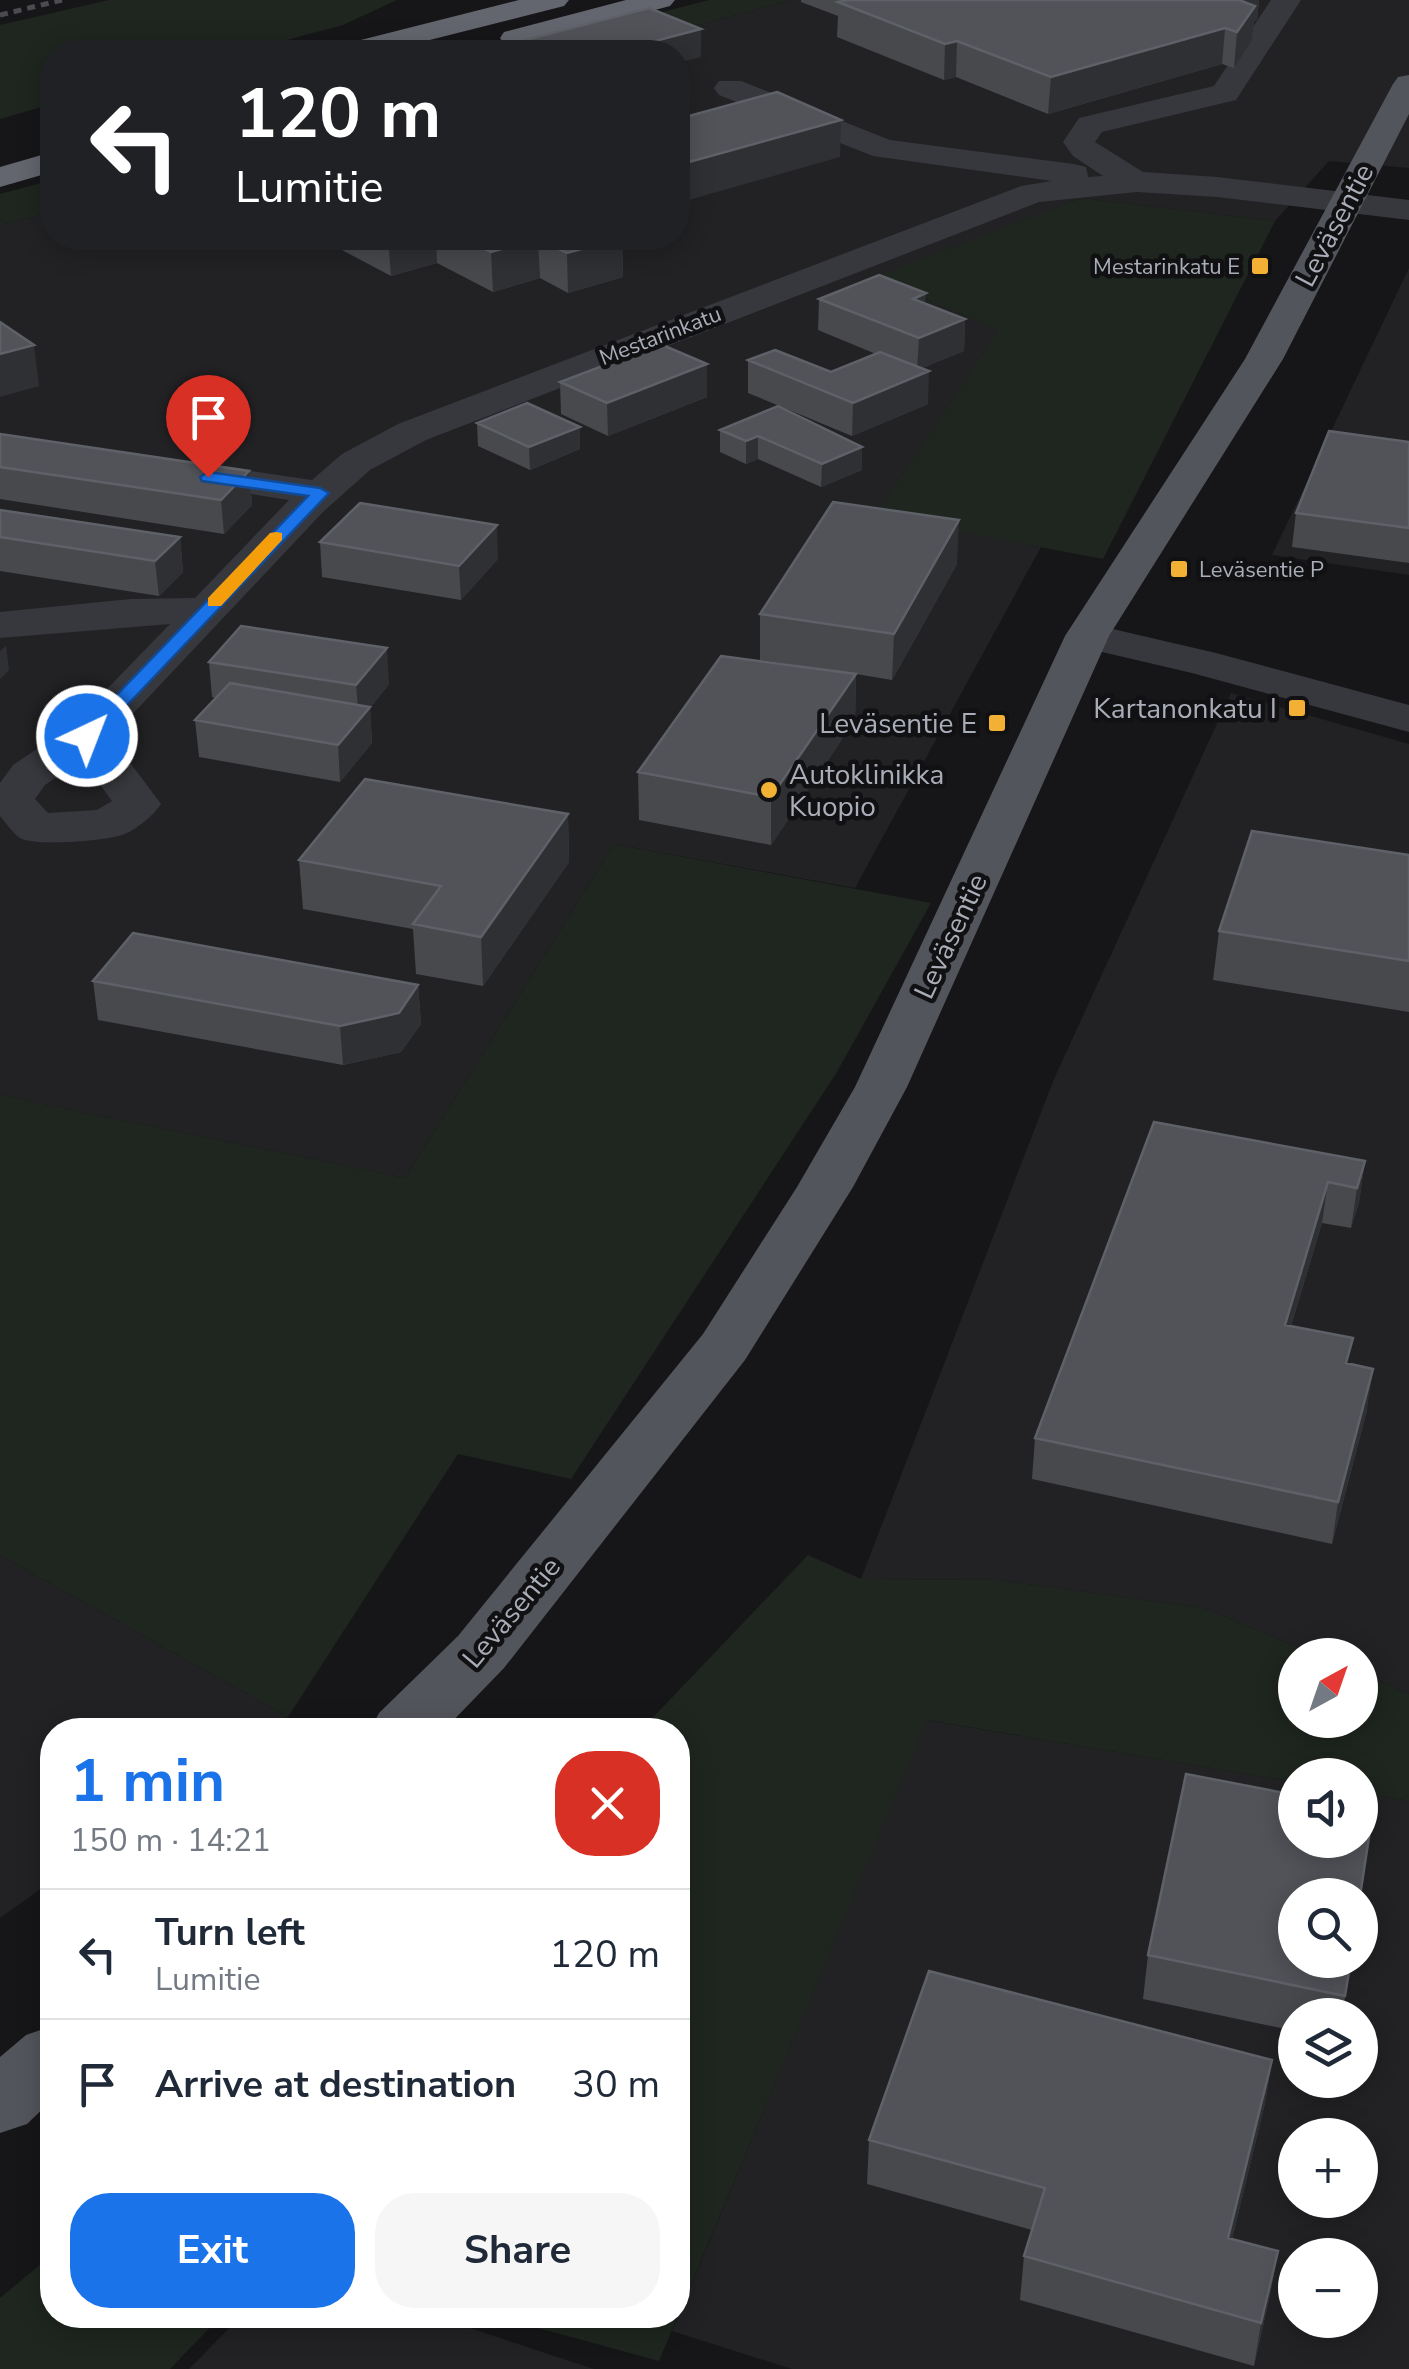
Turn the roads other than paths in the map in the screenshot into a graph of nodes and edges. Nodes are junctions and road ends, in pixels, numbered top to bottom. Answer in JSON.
{"nodes":[{"id":1,"x":554,"y":0,"type":"edge"},
{"id":2,"x":660,"y":0,"type":"edge"},
{"id":3,"x":1286,"y":0,"type":"edge"},
{"id":4,"x":396,"y":40,"type":"edge"},
{"id":5,"x":505,"y":40,"type":"edge"},
{"id":6,"x":1409,"y":84,"type":"edge"},
{"id":7,"x":730,"y":88,"type":"dead end"},
{"id":8,"x":40,"y":134,"type":"edge"},
{"id":9,"x":0,"y":146,"type":"edge"},
{"id":10,"x":40,"y":165,"type":"edge"},
{"id":11,"x":0,"y":177,"type":"edge"},
{"id":12,"x":1137,"y":182,"type":"junction"},
{"id":13,"x":1343,"y":209,"type":"junction"},
{"id":14,"x":1409,"y":210,"type":"edge"},
{"id":15,"x":1409,"y":222,"type":"edge"},
{"id":16,"x":134,"y":467,"type":"edge"},
{"id":17,"x":320,"y":493,"type":"junction"},
{"id":18,"x":206,"y":611,"type":"junction"},
{"id":19,"x":0,"y":625,"type":"edge"},
{"id":20,"x":1087,"y":636,"type":"junction"},
{"id":21,"x":1409,"y":719,"type":"edge"},
{"id":22,"x":87,"y":736,"type":"dead end"},
{"id":23,"x":415,"y":1718,"type":"edge"},
{"id":24,"x":40,"y":2067,"type":"edge"},
{"id":25,"x":0,"y":2102,"type":"edge"}],
"edges":[{"from":1,"to":4,"type":"highway"},
{"from":2,"to":5,"type":"highway"},
{"from":3,"to":12,"type":"street"},
{"from":6,"to":13,"type":"main road","name":"Leväsentie"},
{"from":7,"to":12,"type":"street"},
{"from":8,"to":9,"type":"highway"},
{"from":10,"to":11,"type":"highway"},
{"from":12,"to":13,"type":"street","name":"Mestarinkatu"},
{"from":12,"to":17,"type":"street","name":"Mestarinkatu"},
{"from":13,"to":14,"type":"street"},
{"from":13,"to":15,"type":"street"},
{"from":13,"to":20,"type":"main road","name":"Leväsentie"},
{"from":16,"to":17,"type":"street"},
{"from":17,"to":18,"type":"street","name":"Mestarinkatu"},
{"from":18,"to":19,"type":"street"},
{"from":18,"to":22,"type":"street","name":"Mestarinkatu"},
{"from":20,"to":21,"type":"street"},
{"from":20,"to":23,"type":"main road","name":"Leväsentie"},
{"from":24,"to":25,"type":"main road"}]}
